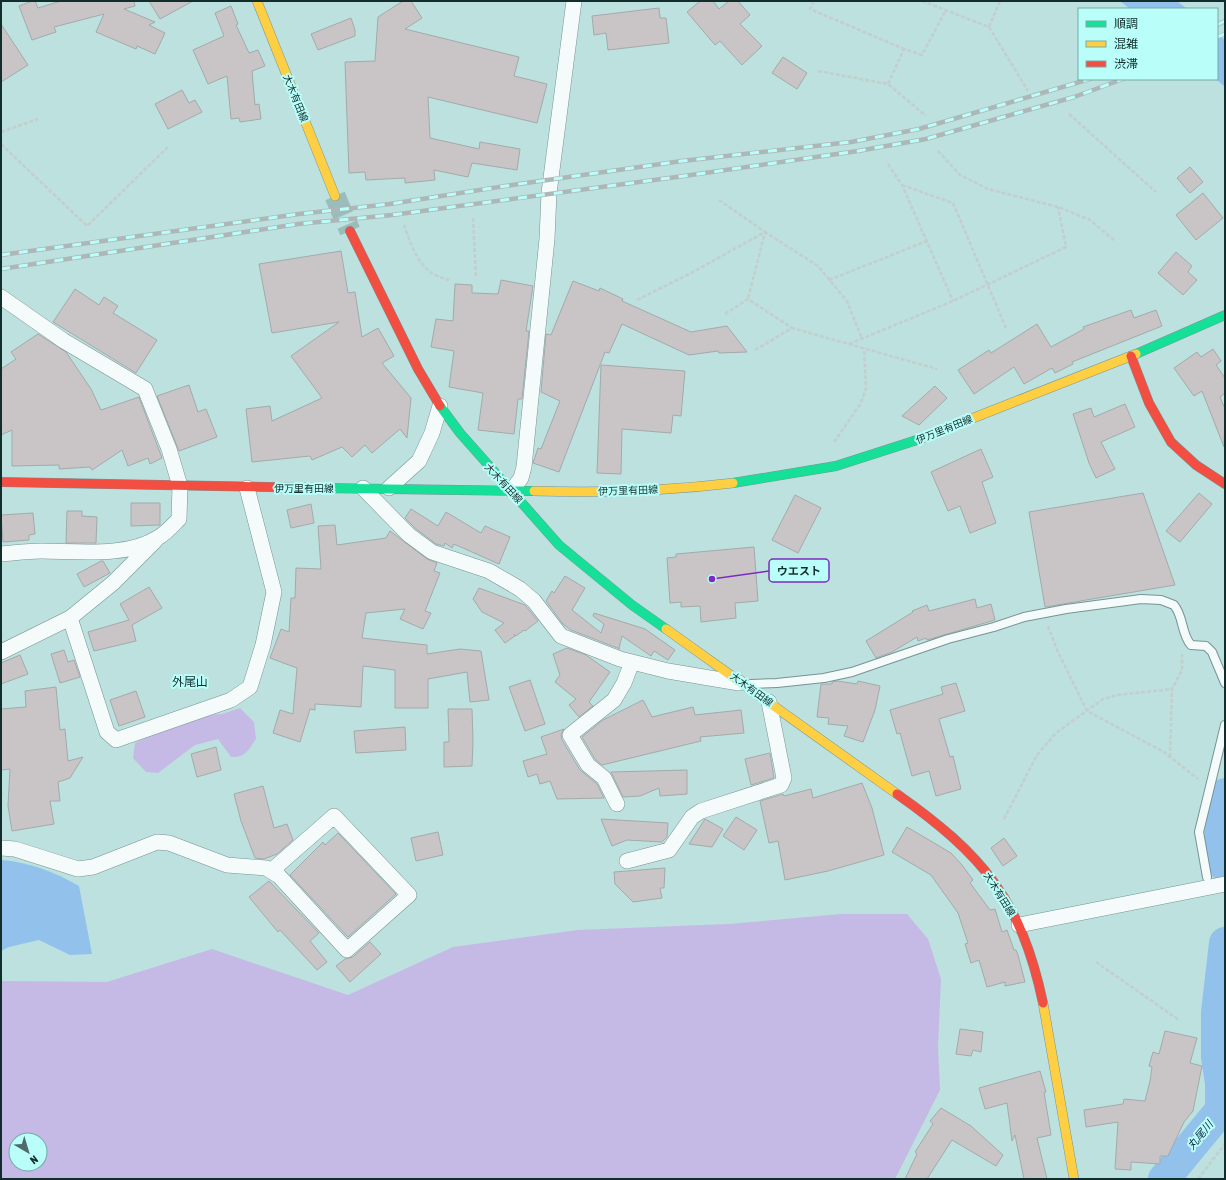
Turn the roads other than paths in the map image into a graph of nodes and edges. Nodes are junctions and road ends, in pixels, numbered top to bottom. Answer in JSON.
{"nodes":[{"id":1,"x":257,"y":1,"type":"edge"},
{"id":2,"x":574,"y":1,"type":"edge"},
{"id":3,"x":335,"y":196,"type":"tunnel mouth"},
{"id":4,"x":350,"y":231,"type":"tunnel mouth"},
{"id":5,"x":1,"y":297,"type":"edge"},
{"id":6,"x":1225,"y":315,"type":"edge"},
{"id":7,"x":1131,"y":356,"type":"junction"},
{"id":8,"x":440,"y":406,"type":"junction"},
{"id":9,"x":1,"y":482,"type":"edge"},
{"id":10,"x":1225,"y":484,"type":"edge"},
{"id":11,"x":180,"y":486,"type":"junction"},
{"id":12,"x":247,"y":488,"type":"junction"},
{"id":13,"x":363,"y":488,"type":"junction"},
{"id":14,"x":390,"y":488,"type":"junction"},
{"id":15,"x":512,"y":490,"type":"junction"},
{"id":16,"x":159,"y":538,"type":"junction"},
{"id":17,"x":1,"y":554,"type":"edge"},
{"id":18,"x":70,"y":618,"type":"junction"},
{"id":19,"x":1,"y":652,"type":"edge"},
{"id":20,"x":632,"y":662,"type":"junction"},
{"id":21,"x":1225,"y":683,"type":"edge"},
{"id":22,"x":744,"y":684,"type":"junction"},
{"id":23,"x":769,"y":702,"type":"junction"},
{"id":24,"x":1225,"y":725,"type":"edge"},
{"id":25,"x":617,"y":804,"type":"dead end"},
{"id":26,"x":1,"y":848,"type":"edge"},
{"id":27,"x":628,"y":861,"type":"dead end"},
{"id":28,"x":272,"y":871,"type":"junction"},
{"id":29,"x":1208,"y":877,"type":"dead end"},
{"id":30,"x":1225,"y":884,"type":"edge"},
{"id":31,"x":1019,"y":925,"type":"junction"},
{"id":32,"x":1074,"y":1179,"type":"edge"}],
"edges":[{"from":1,"to":3,"type":"main road","name":"大木有田線"},
{"from":2,"to":15,"type":"street"},
{"from":4,"to":8,"type":"main road","name":"大木有田線"},
{"from":5,"to":11,"type":"street"},
{"from":6,"to":7,"type":"main road","name":"伊万里有田線"},
{"from":7,"to":10,"type":"main road"},
{"from":7,"to":15,"type":"main road","name":"伊万里有田線"},
{"from":8,"to":14,"type":"street"},
{"from":8,"to":15,"type":"main road","name":"大木有田線"},
{"from":9,"to":11,"type":"main road","name":"伊万里有田線"},
{"from":11,"to":12,"type":"main road","name":"伊万里有田線"},
{"from":11,"to":16,"type":"street"},
{"from":12,"to":13,"type":"main road","name":"伊万里有田線"},
{"from":12,"to":18,"type":"street"},
{"from":13,"to":14,"type":"main road","name":"伊万里有田線"},
{"from":13,"to":20,"type":"street"},
{"from":14,"to":15,"type":"main road","name":"伊万里有田線"},
{"from":15,"to":22,"type":"main road","name":"大木有田線"},
{"from":16,"to":17,"type":"street"},
{"from":16,"to":18,"type":"street"},
{"from":18,"to":19,"type":"street"},
{"from":20,"to":22,"type":"street"},
{"from":20,"to":25,"type":"street"},
{"from":21,"to":22,"type":"lane"},
{"from":22,"to":23,"type":"main road","name":"大木有田線"},
{"from":23,"to":27,"type":"street"},
{"from":23,"to":31,"type":"main road","name":"大木有田線"},
{"from":24,"to":29,"type":"lane"},
{"from":26,"to":28,"type":"street"},
{"from":28,"to":28,"type":"street"},
{"from":30,"to":31,"type":"street"},
{"from":31,"to":32,"type":"main road","name":"大木有田線"}]}
